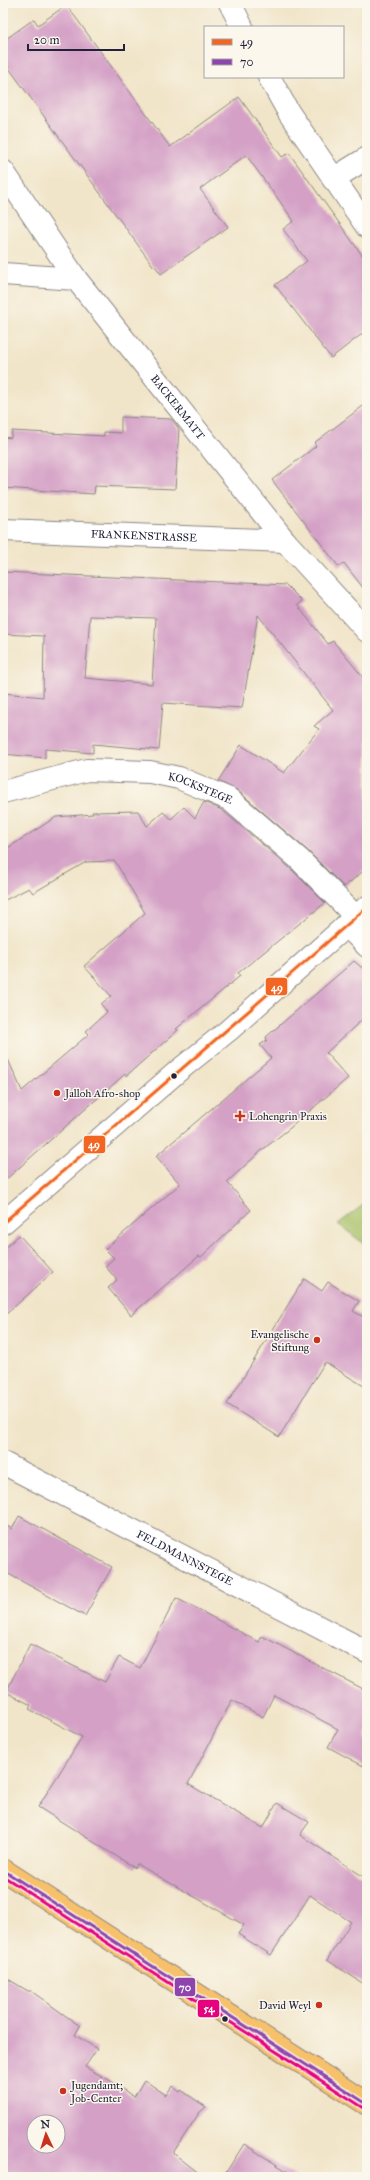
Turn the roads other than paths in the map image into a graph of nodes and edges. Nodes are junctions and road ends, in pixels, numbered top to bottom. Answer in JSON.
{"nodes":[{"id":1,"x":230,"y":3,"type":"edge"},
{"id":2,"x":242,"y":26,"type":"edge"},
{"id":3,"x":270,"y":78,"type":"edge"},
{"id":4,"x":367,"y":158,"type":"edge"},
{"id":5,"x":3,"y":171,"type":"edge"},
{"id":6,"x":333,"y":179,"type":"junction"},
{"id":7,"x":367,"y":227,"type":"edge"},
{"id":8,"x":3,"y":274,"type":"edge"},
{"id":9,"x":76,"y":279,"type":"junction"},
{"id":10,"x":3,"y":530,"type":"edge"},
{"id":11,"x":285,"y":540,"type":"junction"},
{"id":12,"x":367,"y":632,"type":"edge"},
{"id":13,"x":3,"y":792,"type":"edge"},
{"id":14,"x":356,"y":916,"type":"edge"},
{"id":15,"x":367,"y":946,"type":"edge"},
{"id":16,"x":3,"y":1224,"type":"edge"},
{"id":17,"x":3,"y":1463,"type":"edge"},
{"id":18,"x":367,"y":1652,"type":"edge"},
{"id":19,"x":3,"y":1870,"type":"edge"},
{"id":20,"x":367,"y":2104,"type":"edge"}],
"edges":[{"from":1,"to":2,"type":"street"},
{"from":3,"to":6,"type":"street"},
{"from":4,"to":6,"type":"street"},
{"from":5,"to":9,"type":"street","name":"BACKERMATT"},
{"from":6,"to":7,"type":"street"},
{"from":8,"to":9,"type":"street"},
{"from":9,"to":11,"type":"street","name":"BACKERMATT"},
{"from":10,"to":11,"type":"street","name":"FRANKENSTRASSE"},
{"from":11,"to":12,"type":"street","name":"BACKERMATT"},
{"from":13,"to":14,"type":"street","name":"KOCKSTEGE"},
{"from":14,"to":15,"type":"street","name":"KOCKSTEGE"},
{"from":14,"to":16,"type":"street"},
{"from":17,"to":18,"type":"street","name":"FELDMANNSTEGE"},
{"from":19,"to":20,"type":"main road"}]}
